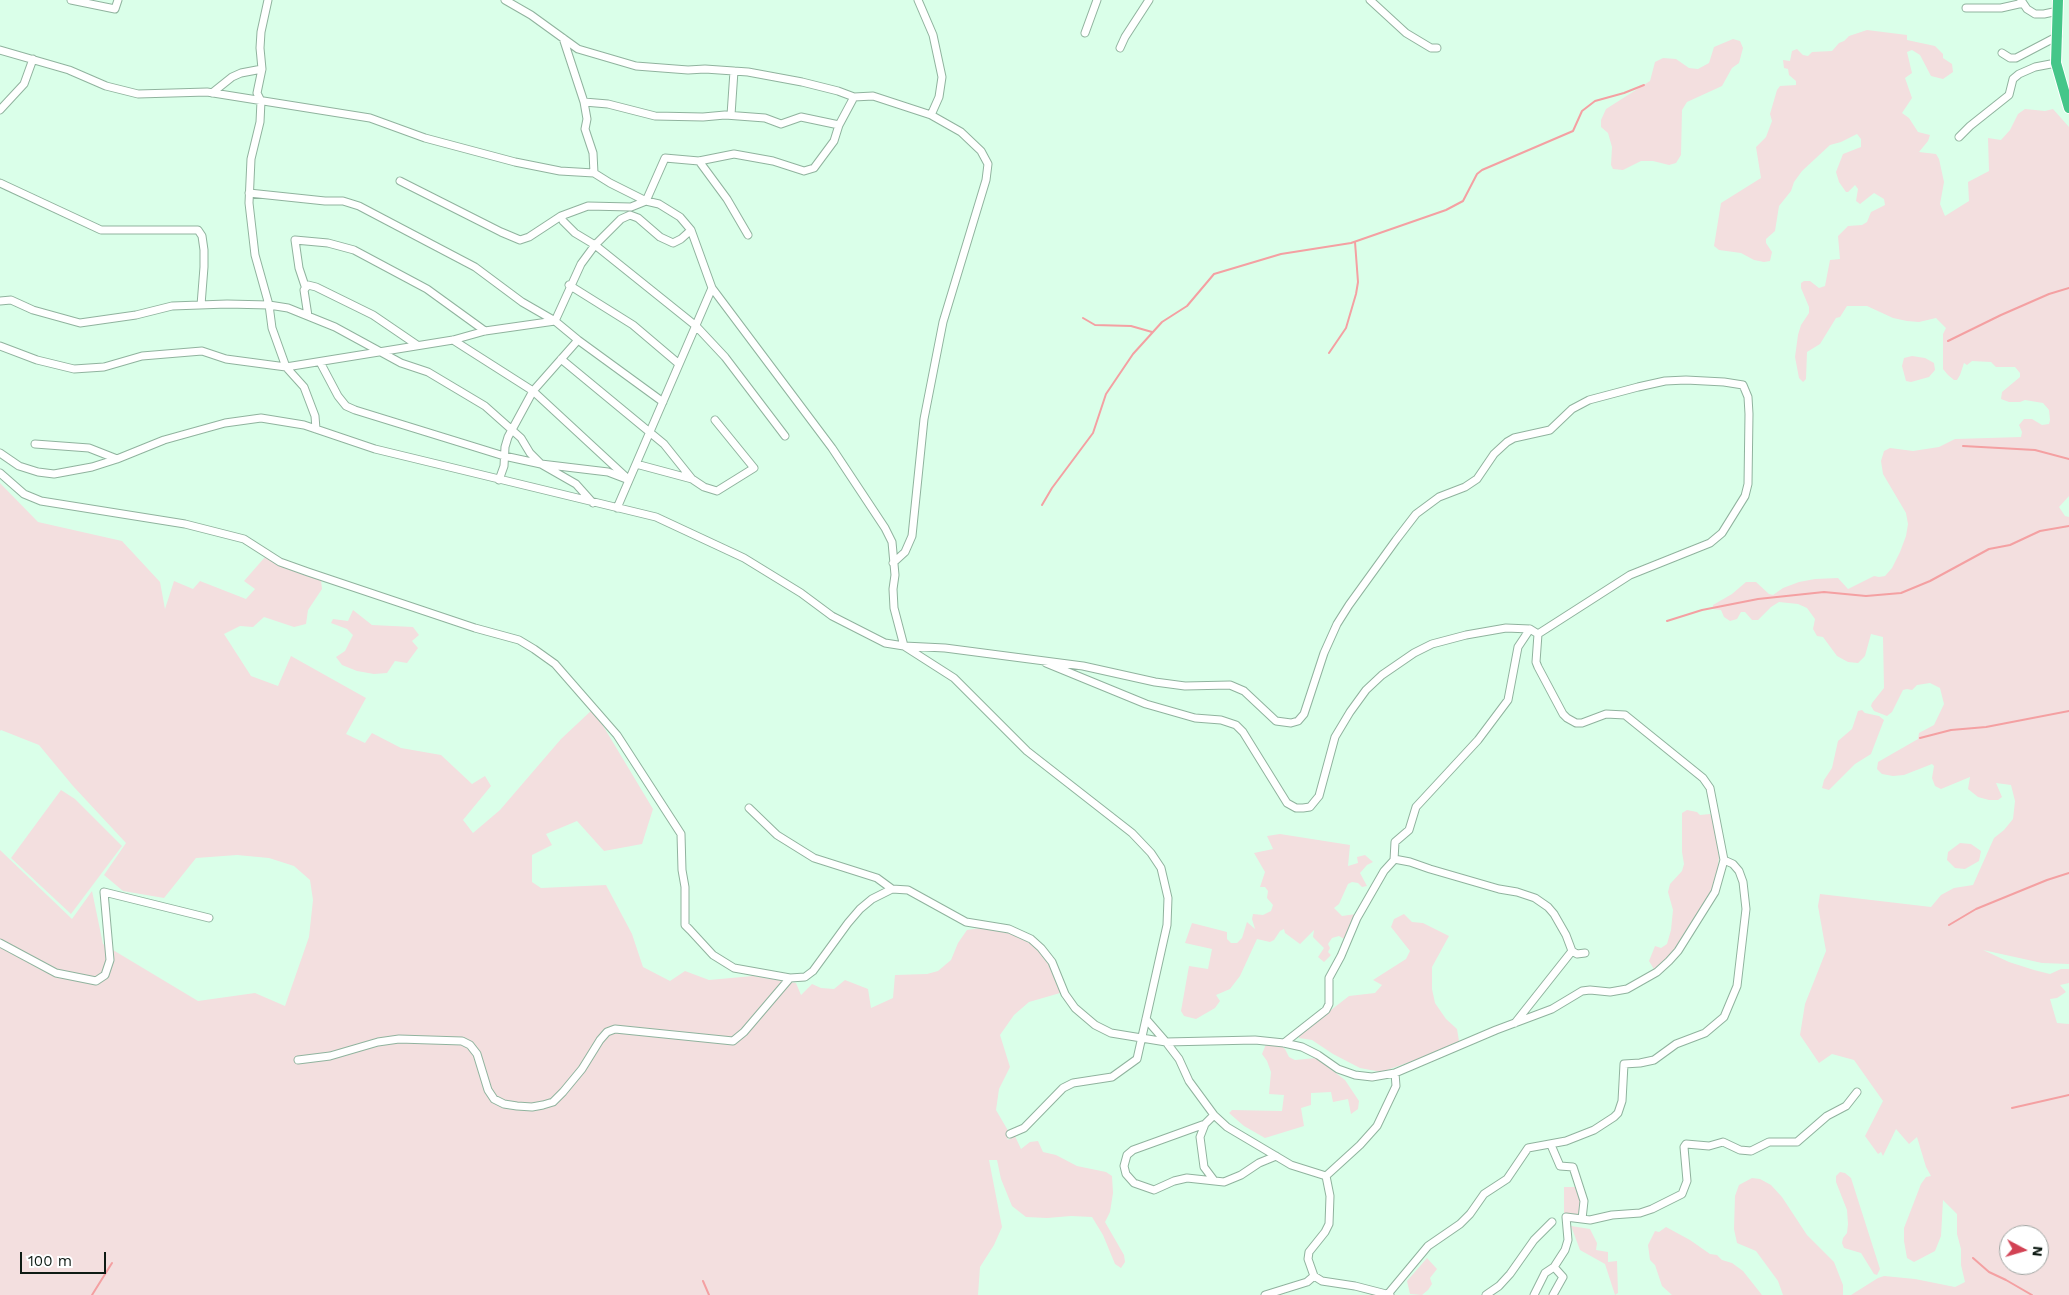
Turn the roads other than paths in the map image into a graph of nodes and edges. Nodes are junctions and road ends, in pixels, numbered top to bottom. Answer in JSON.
{"nodes":[{"id":1,"x":71,"y":0,"type":"edge"},
{"id":2,"x":118,"y":0,"type":"edge"},
{"id":3,"x":268,"y":0,"type":"edge"},
{"id":4,"x":505,"y":0,"type":"edge"},
{"id":5,"x":918,"y":0,"type":"edge"},
{"id":6,"x":1097,"y":0,"type":"edge"},
{"id":7,"x":1149,"y":0,"type":"edge"},
{"id":8,"x":1370,"y":0,"type":"edge"},
{"id":9,"x":2058,"y":0,"type":"edge"},
{"id":10,"x":2022,"y":2,"type":"edge"},
{"id":11,"x":1966,"y":8,"type":"dead end"},
{"id":12,"x":2058,"y":11,"type":"junction"},
{"id":13,"x":1085,"y":33,"type":"dead end"},
{"id":14,"x":2058,"y":36,"type":"junction"},
{"id":15,"x":563,"y":37,"type":"junction"},
{"id":16,"x":1120,"y":48,"type":"dead end"},
{"id":17,"x":1437,"y":48,"type":"dead end"},
{"id":18,"x":0,"y":50,"type":"edge"},
{"id":19,"x":2002,"y":53,"type":"dead end"},
{"id":20,"x":33,"y":58,"type":"junction"},
{"id":21,"x":2056,"y":63,"type":"junction"},
{"id":22,"x":262,"y":69,"type":"junction"},
{"id":23,"x":734,"y":71,"type":"junction"},
{"id":24,"x":212,"y":93,"type":"junction"},
{"id":25,"x":854,"y":97,"type":"junction"},
{"id":26,"x":260,"y":101,"type":"junction"},
{"id":27,"x":584,"y":102,"type":"junction"},
{"id":28,"x":2069,"y":108,"type":"edge"},
{"id":29,"x":0,"y":110,"type":"edge"},
{"id":30,"x":731,"y":115,"type":"junction"},
{"id":31,"x":931,"y":115,"type":"junction"},
{"id":32,"x":840,"y":125,"type":"junction"},
{"id":33,"x":1960,"y":137,"type":"dead end"},
{"id":34,"x":699,"y":162,"type":"junction"},
{"id":35,"x":594,"y":173,"type":"junction"},
{"id":36,"x":400,"y":181,"type":"dead end"},
{"id":37,"x":0,"y":183,"type":"edge"},
{"id":38,"x":249,"y":193,"type":"junction"},
{"id":39,"x":646,"y":201,"type":"junction"},
{"id":40,"x":561,"y":216,"type":"junction"},
{"id":41,"x":692,"y":230,"type":"junction"},
{"id":42,"x":748,"y":235,"type":"dead end"},
{"id":43,"x":594,"y":245,"type":"junction"},
{"id":44,"x":305,"y":286,"type":"junction"},
{"id":45,"x":569,"y":286,"type":"junction"},
{"id":46,"x":712,"y":288,"type":"junction"},
{"id":47,"x":0,"y":301,"type":"edge"},
{"id":48,"x":201,"y":305,"type":"junction"},
{"id":49,"x":269,"y":305,"type":"junction"},
{"id":50,"x":308,"y":316,"type":"junction"},
{"id":51,"x":555,"y":321,"type":"junction"},
{"id":52,"x":696,"y":326,"type":"junction"},
{"id":53,"x":485,"y":331,"type":"junction"},
{"id":54,"x":453,"y":340,"type":"junction"},
{"id":55,"x":578,"y":340,"type":"junction"},
{"id":56,"x":418,"y":345,"type":"junction"},
{"id":57,"x":0,"y":346,"type":"edge"},
{"id":58,"x":380,"y":351,"type":"junction"},
{"id":59,"x":561,"y":359,"type":"junction"},
{"id":60,"x":320,"y":362,"type":"junction"},
{"id":61,"x":679,"y":364,"type":"junction"},
{"id":62,"x":286,"y":367,"type":"junction"},
{"id":63,"x":533,"y":391,"type":"junction"},
{"id":64,"x":663,"y":402,"type":"junction"},
{"id":65,"x":715,"y":420,"type":"dead end"},
{"id":66,"x":316,"y":429,"type":"junction"},
{"id":67,"x":513,"y":430,"type":"junction"},
{"id":68,"x":649,"y":433,"type":"junction"},
{"id":69,"x":785,"y":436,"type":"dead end"},
{"id":70,"x":35,"y":444,"type":"dead end"},
{"id":71,"x":0,"y":453,"type":"edge"},
{"id":72,"x":504,"y":456,"type":"junction"},
{"id":73,"x":117,"y":459,"type":"junction"},
{"id":74,"x":542,"y":464,"type":"junction"},
{"id":75,"x":636,"y":464,"type":"junction"},
{"id":76,"x":0,"y":473,"type":"edge"},
{"id":77,"x":499,"y":480,"type":"junction"},
{"id":78,"x":629,"y":480,"type":"junction"},
{"id":79,"x":692,"y":480,"type":"junction"},
{"id":80,"x":593,"y":503,"type":"junction"},
{"id":81,"x":617,"y":508,"type":"junction"},
{"id":82,"x":893,"y":563,"type":"junction"},
{"id":83,"x":1530,"y":629,"type":"junction"},
{"id":84,"x":1538,"y":634,"type":"junction"},
{"id":85,"x":904,"y":646,"type":"junction"},
{"id":86,"x":1041,"y":660,"type":"junction"},
{"id":87,"x":749,"y":808,"type":"dead end"},
{"id":88,"x":1394,"y":859,"type":"junction"},
{"id":89,"x":1724,"y":860,"type":"junction"},
{"id":90,"x":892,"y":889,"type":"junction"},
{"id":91,"x":209,"y":918,"type":"dead end"},
{"id":92,"x":0,"y":943,"type":"edge"},
{"id":93,"x":1572,"y":950,"type":"junction"},
{"id":94,"x":1585,"y":953,"type":"dead end"},
{"id":95,"x":790,"y":978,"type":"junction"},
{"id":96,"x":1146,"y":1019,"type":"junction"},
{"id":97,"x":1515,"y":1023,"type":"junction"},
{"id":98,"x":1142,"y":1039,"type":"junction"},
{"id":99,"x":1166,"y":1042,"type":"junction"},
{"id":100,"x":1284,"y":1043,"type":"junction"},
{"id":101,"x":298,"y":1060,"type":"dead end"},
{"id":102,"x":1396,"y":1073,"type":"junction"},
{"id":103,"x":1857,"y":1092,"type":"dead end"},
{"id":104,"x":1214,"y":1115,"type":"junction"},
{"id":105,"x":1205,"y":1124,"type":"junction"},
{"id":106,"x":1010,"y":1134,"type":"dead end"},
{"id":107,"x":1551,"y":1145,"type":"junction"},
{"id":108,"x":1276,"y":1156,"type":"junction"},
{"id":109,"x":1326,"y":1176,"type":"junction"},
{"id":110,"x":1213,"y":1180,"type":"junction"},
{"id":111,"x":1582,"y":1219,"type":"junction"},
{"id":112,"x":1552,"y":1222,"type":"dead end"},
{"id":113,"x":1554,"y":1267,"type":"junction"},
{"id":114,"x":1314,"y":1276,"type":"junction"},
{"id":115,"x":1374,"y":1293,"type":"edge"},
{"id":116,"x":1389,"y":1294,"type":"edge"},
{"id":117,"x":1265,"y":1295,"type":"edge"},
{"id":118,"x":1486,"y":1295,"type":"edge"},
{"id":119,"x":1534,"y":1295,"type":"edge"},
{"id":120,"x":1554,"y":1295,"type":"edge"}],
"edges":[{"from":1,"to":2,"type":"street"},
{"from":3,"to":22,"type":"street"},
{"from":4,"to":15,"type":"street"},
{"from":5,"to":31,"type":"street"},
{"from":6,"to":13,"type":"street"},
{"from":7,"to":16,"type":"street"},
{"from":8,"to":17,"type":"street"},
{"from":9,"to":12,"type":"highway"},
{"from":10,"to":11,"type":"street"},
{"from":10,"to":12,"type":"street"},
{"from":12,"to":14,"type":"highway"},
{"from":14,"to":19,"type":"street"},
{"from":14,"to":21,"type":"highway"},
{"from":15,"to":23,"type":"street"},
{"from":15,"to":27,"type":"street"},
{"from":18,"to":20,"type":"street"},
{"from":20,"to":24,"type":"street"},
{"from":20,"to":29,"type":"street"},
{"from":21,"to":28,"type":"highway"},
{"from":21,"to":33,"type":"street"},
{"from":22,"to":24,"type":"street"},
{"from":22,"to":26,"type":"street"},
{"from":23,"to":25,"type":"street"},
{"from":23,"to":30,"type":"street"},
{"from":24,"to":26,"type":"street"},
{"from":25,"to":31,"type":"street"},
{"from":25,"to":32,"type":"street"},
{"from":26,"to":35,"type":"street"},
{"from":26,"to":38,"type":"street"},
{"from":27,"to":30,"type":"street"},
{"from":27,"to":35,"type":"street"},
{"from":30,"to":32,"type":"street"},
{"from":31,"to":82,"type":"street"},
{"from":32,"to":34,"type":"street"},
{"from":34,"to":39,"type":"street"},
{"from":34,"to":42,"type":"street"},
{"from":35,"to":39,"type":"street"},
{"from":36,"to":40,"type":"street"},
{"from":37,"to":48,"type":"street"},
{"from":38,"to":49,"type":"street"},
{"from":38,"to":51,"type":"street"},
{"from":39,"to":40,"type":"street"},
{"from":39,"to":41,"type":"street"},
{"from":40,"to":43,"type":"street"},
{"from":41,"to":43,"type":"street"},
{"from":41,"to":46,"type":"street"},
{"from":43,"to":45,"type":"street"},
{"from":43,"to":52,"type":"street"},
{"from":44,"to":50,"type":"street"},
{"from":44,"to":53,"type":"street"},
{"from":44,"to":56,"type":"street"},
{"from":45,"to":51,"type":"street"},
{"from":45,"to":61,"type":"street"},
{"from":46,"to":52,"type":"street"},
{"from":46,"to":82,"type":"street"},
{"from":47,"to":48,"type":"street"},
{"from":48,"to":49,"type":"street"},
{"from":49,"to":50,"type":"street"},
{"from":49,"to":62,"type":"street"},
{"from":50,"to":58,"type":"street"},
{"from":51,"to":53,"type":"street"},
{"from":51,"to":55,"type":"street"},
{"from":52,"to":61,"type":"street"},
{"from":52,"to":69,"type":"street"},
{"from":53,"to":54,"type":"street"},
{"from":54,"to":56,"type":"street"},
{"from":54,"to":63,"type":"street"},
{"from":55,"to":59,"type":"street"},
{"from":55,"to":64,"type":"street"},
{"from":56,"to":58,"type":"street"},
{"from":57,"to":62,"type":"street"},
{"from":58,"to":60,"type":"street"},
{"from":58,"to":67,"type":"street"},
{"from":59,"to":63,"type":"street"},
{"from":59,"to":68,"type":"street"},
{"from":60,"to":62,"type":"street"},
{"from":60,"to":72,"type":"street"},
{"from":61,"to":64,"type":"street"},
{"from":62,"to":66,"type":"street"},
{"from":63,"to":67,"type":"street"},
{"from":63,"to":78,"type":"street"},
{"from":64,"to":68,"type":"street"},
{"from":65,"to":79,"type":"street"},
{"from":66,"to":73,"type":"street"},
{"from":66,"to":77,"type":"street"},
{"from":67,"to":72,"type":"street"},
{"from":67,"to":74,"type":"street"},
{"from":68,"to":75,"type":"street"},
{"from":68,"to":79,"type":"street"},
{"from":70,"to":73,"type":"street"},
{"from":71,"to":73,"type":"street"},
{"from":72,"to":74,"type":"street"},
{"from":72,"to":77,"type":"street"},
{"from":74,"to":78,"type":"street"},
{"from":74,"to":80,"type":"street"},
{"from":75,"to":78,"type":"street"},
{"from":75,"to":79,"type":"street"},
{"from":76,"to":95,"type":"street"},
{"from":77,"to":80,"type":"street"},
{"from":78,"to":81,"type":"street"},
{"from":80,"to":81,"type":"street"},
{"from":81,"to":85,"type":"street"},
{"from":82,"to":85,"type":"street"},
{"from":83,"to":84,"type":"street"},
{"from":83,"to":86,"type":"street"},
{"from":83,"to":88,"type":"street"},
{"from":84,"to":86,"type":"street"},
{"from":84,"to":89,"type":"street"},
{"from":85,"to":86,"type":"street"},
{"from":85,"to":96,"type":"street"},
{"from":87,"to":90,"type":"street"},
{"from":88,"to":93,"type":"street"},
{"from":88,"to":100,"type":"street"},
{"from":89,"to":97,"type":"street"},
{"from":89,"to":107,"type":"street"},
{"from":90,"to":95,"type":"street"},
{"from":90,"to":98,"type":"street"},
{"from":91,"to":92,"type":"street"},
{"from":93,"to":94,"type":"street"},
{"from":93,"to":97,"type":"street"},
{"from":95,"to":101,"type":"street"},
{"from":96,"to":98,"type":"street"},
{"from":96,"to":99,"type":"street"},
{"from":97,"to":102,"type":"street"},
{"from":98,"to":99,"type":"street"},
{"from":98,"to":106,"type":"street"},
{"from":99,"to":100,"type":"street"},
{"from":99,"to":104,"type":"street"},
{"from":100,"to":102,"type":"street"},
{"from":102,"to":109,"type":"street"},
{"from":103,"to":111,"type":"street"},
{"from":104,"to":105,"type":"street"},
{"from":104,"to":108,"type":"street"},
{"from":105,"to":110,"type":"street"},
{"from":105,"to":110,"type":"street"},
{"from":107,"to":111,"type":"street"},
{"from":107,"to":116,"type":"street"},
{"from":108,"to":109,"type":"street"},
{"from":108,"to":110,"type":"street"},
{"from":109,"to":114,"type":"street"},
{"from":111,"to":113,"type":"street"},
{"from":112,"to":118,"type":"street"},
{"from":113,"to":119,"type":"street"},
{"from":113,"to":120,"type":"street"},
{"from":114,"to":115,"type":"street"},
{"from":114,"to":117,"type":"street"},
{"from":115,"to":116,"type":"street"}]}
